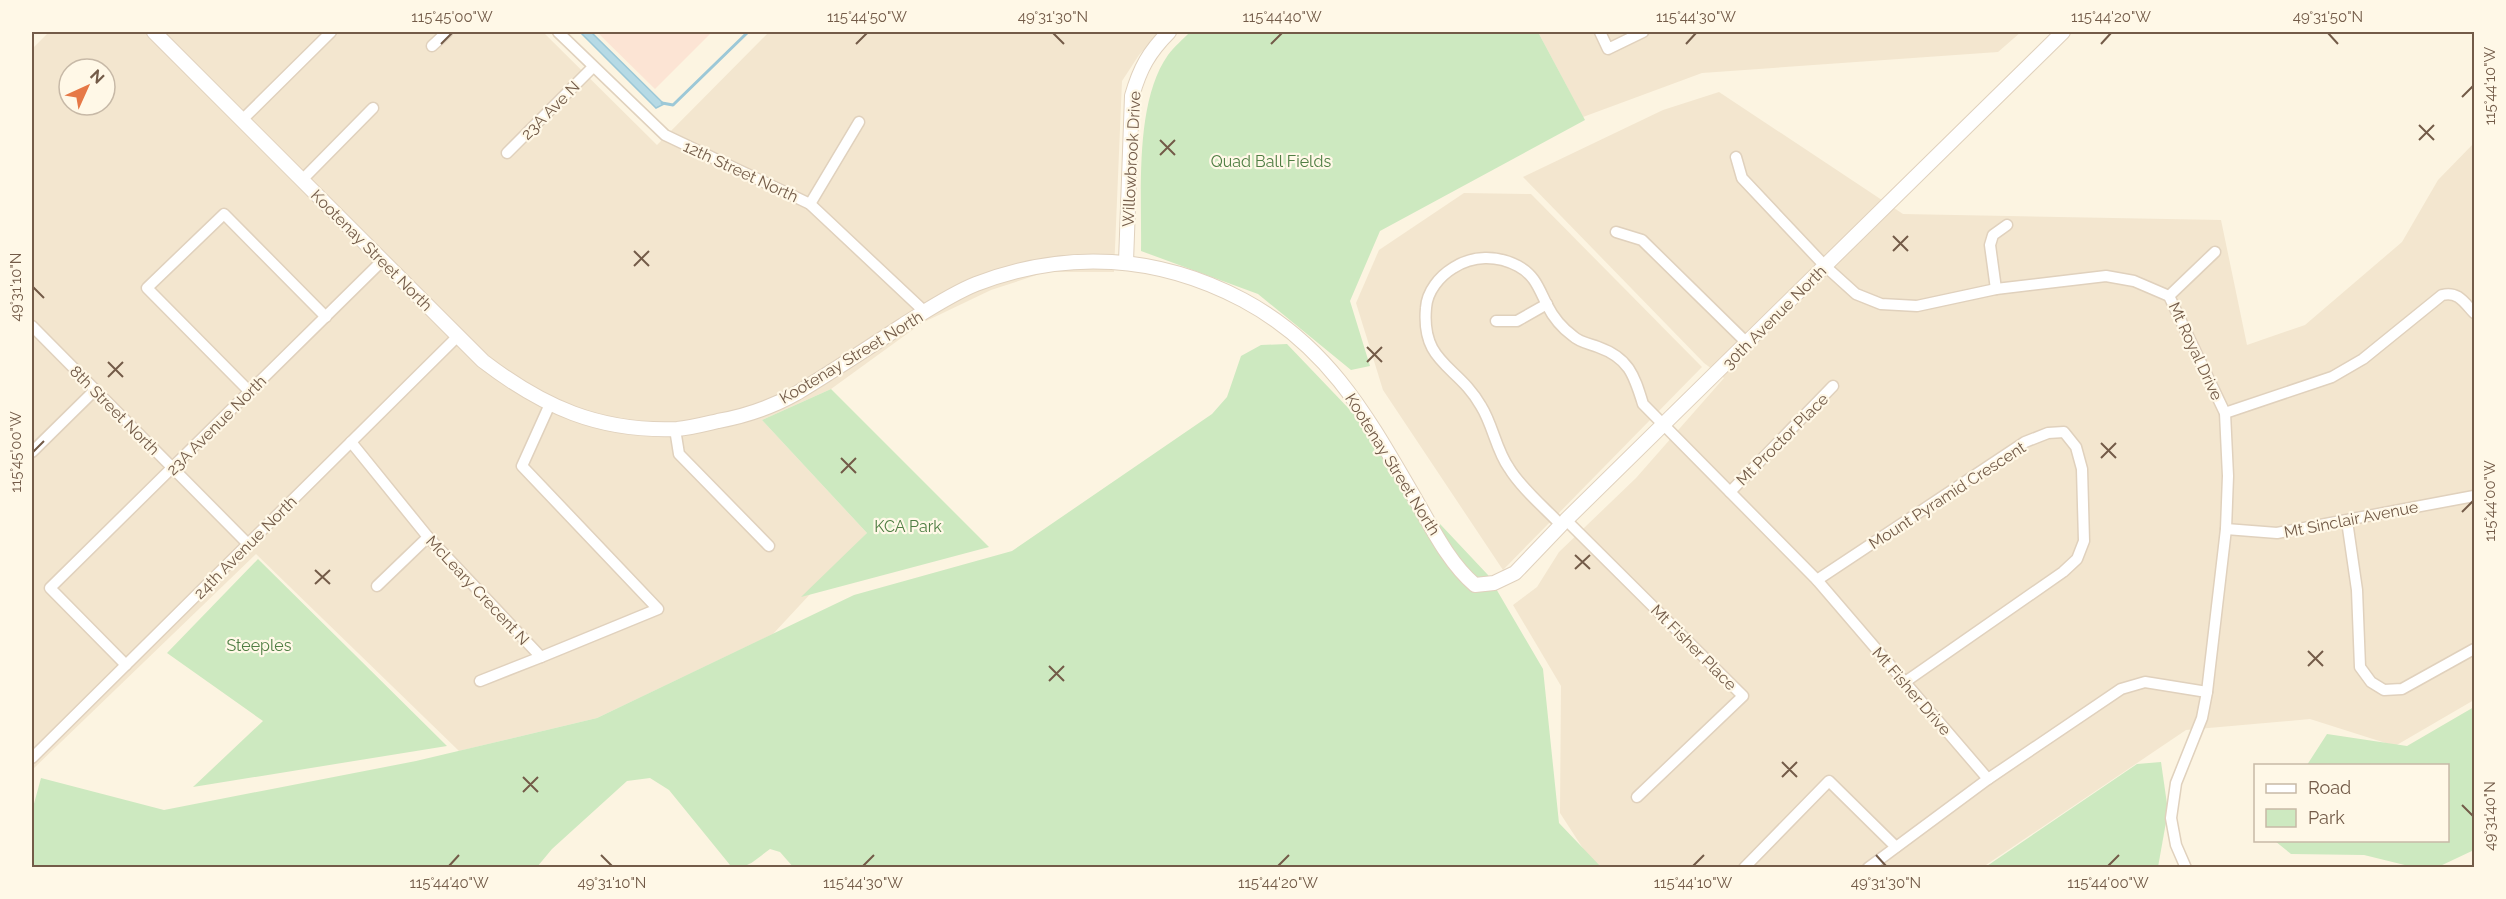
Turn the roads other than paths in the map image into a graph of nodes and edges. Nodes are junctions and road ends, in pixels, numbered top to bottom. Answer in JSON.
{"nodes":[{"id":1,"x":154,"y":32,"type":"edge"},
{"id":2,"x":331,"y":32,"type":"edge"},
{"id":3,"x":447,"y":32,"type":"edge"},
{"id":4,"x":558,"y":32,"type":"edge"},
{"id":5,"x":1169,"y":32,"type":"edge"},
{"id":6,"x":1600,"y":32,"type":"edge"},
{"id":7,"x":1643,"y":32,"type":"edge"},
{"id":8,"x":2063,"y":32,"type":"edge"},
{"id":9,"x":432,"y":46,"type":"dead end"},
{"id":10,"x":593,"y":67,"type":"junction"},
{"id":11,"x":373,"y":108,"type":"dead end"},
{"id":12,"x":242,"y":120,"type":"junction"},
{"id":13,"x":859,"y":122,"type":"dead end"},
{"id":14,"x":507,"y":153,"type":"dead end"},
{"id":15,"x":1736,"y":158,"type":"dead end"},
{"id":16,"x":302,"y":180,"type":"junction"},
{"id":17,"x":810,"y":204,"type":"junction"},
{"id":18,"x":2007,"y":225,"type":"dead end"},
{"id":19,"x":1616,"y":232,"type":"dead end"},
{"id":20,"x":2216,"y":252,"type":"dead end"},
{"id":21,"x":382,"y":261,"type":"junction"},
{"id":22,"x":1126,"y":262,"type":"junction"},
{"id":23,"x":1825,"y":266,"type":"junction"},
{"id":24,"x":1996,"y":289,"type":"junction"},
{"id":25,"x":2169,"y":296,"type":"junction"},
{"id":26,"x":1547,"y":304,"type":"junction"},
{"id":27,"x":925,"y":312,"type":"junction"},
{"id":28,"x":2475,"y":313,"type":"edge"},
{"id":29,"x":326,"y":317,"type":"junction"},
{"id":30,"x":1496,"y":321,"type":"dead end"},
{"id":31,"x":32,"y":326,"type":"edge"},
{"id":32,"x":458,"y":336,"type":"junction"},
{"id":33,"x":1747,"y":343,"type":"junction"},
{"id":34,"x":1833,"y":386,"type":"dead end"},
{"id":35,"x":95,"y":390,"type":"junction"},
{"id":36,"x":250,"y":392,"type":"junction"},
{"id":37,"x":550,"y":405,"type":"junction"},
{"id":38,"x":2225,"y":413,"type":"junction"},
{"id":39,"x":1664,"y":425,"type":"junction"},
{"id":40,"x":675,"y":429,"type":"junction"},
{"id":41,"x":351,"y":442,"type":"junction"},
{"id":42,"x":32,"y":452,"type":"edge"},
{"id":43,"x":173,"y":468,"type":"junction"},
{"id":44,"x":1730,"y":492,"type":"junction"},
{"id":45,"x":2475,"y":496,"type":"edge"},
{"id":46,"x":2347,"y":520,"type":"junction"},
{"id":47,"x":1564,"y":523,"type":"junction"},
{"id":48,"x":2226,"y":529,"type":"junction"},
{"id":49,"x":428,"y":537,"type":"junction"},
{"id":50,"x":248,"y":544,"type":"junction"},
{"id":51,"x":769,"y":546,"type":"dead end"},
{"id":52,"x":1817,"y":579,"type":"junction"},
{"id":53,"x":1475,"y":585,"type":"joint"},
{"id":54,"x":377,"y":586,"type":"dead end"},
{"id":55,"x":2475,"y":650,"type":"edge"},
{"id":56,"x":541,"y":657,"type":"junction"},
{"id":57,"x":126,"y":666,"type":"junction"},
{"id":58,"x":480,"y":681,"type":"dead end"},
{"id":59,"x":1905,"y":682,"type":"junction"},
{"id":60,"x":2207,"y":692,"type":"junction"},
{"id":61,"x":34,"y":752,"type":"edge"},
{"id":62,"x":1988,"y":779,"type":"junction"},
{"id":63,"x":1637,"y":797,"type":"dead end"},
{"id":64,"x":1896,"y":847,"type":"junction"},
{"id":65,"x":1744,"y":867,"type":"edge"},
{"id":66,"x":1868,"y":867,"type":"edge"},
{"id":67,"x":2186,"y":867,"type":"edge"}],
"edges":[{"from":1,"to":12,"type":"street","name":"Kootenay Street North"},
{"from":2,"to":12,"type":"street"},
{"from":3,"to":9,"type":"street"},
{"from":4,"to":10,"type":"street","name":"12th Street North"},
{"from":5,"to":22,"type":"street","name":"Willowbrook Drive"},
{"from":6,"to":7,"type":"street"},
{"from":8,"to":23,"type":"street","name":"30th Avenue North"},
{"from":10,"to":14,"type":"street","name":"23A Ave N"},
{"from":10,"to":17,"type":"street","name":"12th Street North"},
{"from":11,"to":16,"type":"street"},
{"from":12,"to":16,"type":"street","name":"Kootenay Street North"},
{"from":13,"to":17,"type":"street"},
{"from":15,"to":23,"type":"street","name":"Mt Royal Drive"},
{"from":16,"to":21,"type":"street","name":"Kootenay Street North"},
{"from":17,"to":27,"type":"street","name":"12th Street North"},
{"from":18,"to":24,"type":"street"},
{"from":19,"to":33,"type":"street"},
{"from":20,"to":25,"type":"street"},
{"from":21,"to":29,"type":"street","name":"23A Avenue North"},
{"from":21,"to":32,"type":"street","name":"Kootenay Street North"},
{"from":22,"to":27,"type":"street","name":"Kootenay Street North"},
{"from":22,"to":53,"type":"street","name":"Kootenay Street North"},
{"from":23,"to":24,"type":"street","name":"Mt Royal Drive"},
{"from":23,"to":33,"type":"street","name":"30th Avenue North"},
{"from":24,"to":25,"type":"street","name":"Mt Royal Drive"},
{"from":25,"to":38,"type":"street","name":"Mt Royal Drive"},
{"from":26,"to":30,"type":"street"},
{"from":26,"to":39,"type":"street","name":"Mt Fisher Drive"},
{"from":26,"to":47,"type":"street","name":"Mt Fisher Drive"},
{"from":27,"to":40,"type":"street","name":"Kootenay Street North"},
{"from":28,"to":38,"type":"street"},
{"from":29,"to":36,"type":"street","name":"23A Avenue North"},
{"from":29,"to":36,"type":"street"},
{"from":31,"to":35,"type":"street","name":"8th Street North"},
{"from":32,"to":37,"type":"street","name":"Kootenay Street North"},
{"from":32,"to":41,"type":"street","name":"24th Avenue North"},
{"from":33,"to":39,"type":"street","name":"30th Avenue North"},
{"from":34,"to":44,"type":"street","name":"Mt Proctor Place"},
{"from":35,"to":42,"type":"street"},
{"from":35,"to":43,"type":"street","name":"8th Street North"},
{"from":36,"to":43,"type":"street","name":"23A Avenue North"},
{"from":37,"to":40,"type":"street","name":"Kootenay Street North"},
{"from":37,"to":56,"type":"street","name":"McLeary Crecent N"},
{"from":38,"to":48,"type":"street","name":"Mt Royal Drive"},
{"from":39,"to":44,"type":"street","name":"Mt Fisher Drive"},
{"from":39,"to":47,"type":"street","name":"30th Avenue North"},
{"from":40,"to":51,"type":"street"},
{"from":41,"to":49,"type":"street","name":"McLeary Crecent N"},
{"from":41,"to":50,"type":"street","name":"24th Avenue North"},
{"from":43,"to":50,"type":"street","name":"8th Street North"},
{"from":43,"to":57,"type":"street","name":"23A Avenue North"},
{"from":44,"to":52,"type":"street","name":"Mt Fisher Drive"},
{"from":45,"to":46,"type":"street","name":"Mt Sinclair Avenue"},
{"from":46,"to":48,"type":"street","name":"Mt Sinclair Avenue"},
{"from":46,"to":55,"type":"street"},
{"from":47,"to":53,"type":"street","name":"30th Avenue North"},
{"from":47,"to":63,"type":"street","name":"Mt Fisher Place"},
{"from":48,"to":60,"type":"street","name":"Mt Royal Drive"},
{"from":49,"to":54,"type":"street"},
{"from":49,"to":56,"type":"street","name":"McLeary Crecent N"},
{"from":50,"to":57,"type":"street","name":"24th Avenue North"},
{"from":52,"to":59,"type":"street","name":"Mt Fisher Drive"},
{"from":52,"to":59,"type":"street","name":"Mount Pyramid Crescent"},
{"from":56,"to":58,"type":"street"},
{"from":57,"to":61,"type":"street","name":"24th Avenue North"},
{"from":59,"to":62,"type":"street","name":"Mt Fisher Drive"},
{"from":60,"to":62,"type":"street"},
{"from":60,"to":67,"type":"street","name":"Mt Royal Drive"},
{"from":62,"to":64,"type":"street"},
{"from":64,"to":65,"type":"street"},
{"from":64,"to":66,"type":"street"}]}
